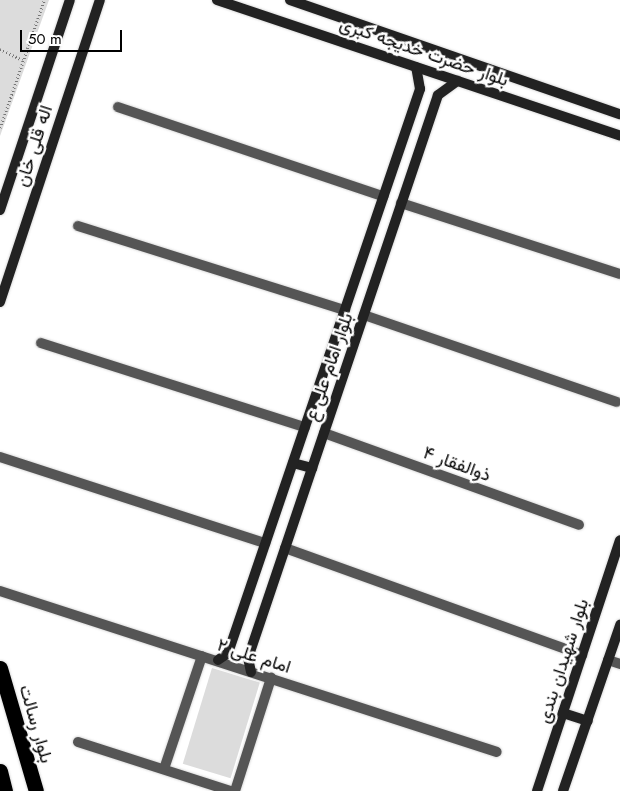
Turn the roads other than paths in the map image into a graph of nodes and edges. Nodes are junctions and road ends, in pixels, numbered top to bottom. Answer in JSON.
{"nodes":[{"id":1,"x":70,"y":0,"type":"edge"},
{"id":2,"x":100,"y":0,"type":"edge"},
{"id":3,"x":217,"y":0,"type":"edge"},
{"id":4,"x":290,"y":0,"type":"edge"},
{"id":5,"x":416,"y":67,"type":"junction"},
{"id":6,"x":457,"y":81,"type":"junction"},
{"id":7,"x":118,"y":108,"type":"dead end"},
{"id":8,"x":620,"y":114,"type":"edge"},
{"id":9,"x":620,"y":136,"type":"edge"},
{"id":10,"x":383,"y":196,"type":"junction"},
{"id":11,"x":401,"y":203,"type":"junction"},
{"id":12,"x":0,"y":210,"type":"edge"},
{"id":13,"x":78,"y":226,"type":"dead end"},
{"id":14,"x":620,"y":274,"type":"edge"},
{"id":15,"x":0,"y":302,"type":"edge"},
{"id":16,"x":344,"y":310,"type":"junction"},
{"id":17,"x":364,"y":315,"type":"junction"},
{"id":18,"x":41,"y":343,"type":"dead end"},
{"id":19,"x":616,"y":402,"type":"dead end"},
{"id":20,"x":305,"y":428,"type":"junction"},
{"id":21,"x":324,"y":433,"type":"junction"},
{"id":22,"x":0,"y":457,"type":"edge"},
{"id":23,"x":292,"y":463,"type":"junction"},
{"id":24,"x":312,"y":468,"type":"junction"},
{"id":25,"x":580,"y":524,"type":"dead end"},
{"id":26,"x":620,"y":540,"type":"edge"},
{"id":27,"x":265,"y":543,"type":"junction"},
{"id":28,"x":285,"y":548,"type":"junction"},
{"id":29,"x":0,"y":591,"type":"edge"},
{"id":30,"x":620,"y":625,"type":"edge"},
{"id":31,"x":582,"y":655,"type":"junction"},
{"id":32,"x":202,"y":656,"type":"junction"},
{"id":33,"x":218,"y":660,"type":"junction"},
{"id":34,"x":608,"y":660,"type":"junction"},
{"id":35,"x":620,"y":664,"type":"edge"},
{"id":36,"x":0,"y":668,"type":"edge"},
{"id":37,"x":251,"y":672,"type":"junction"},
{"id":38,"x":271,"y":678,"type":"junction"},
{"id":39,"x":563,"y":713,"type":"junction"},
{"id":40,"x":588,"y":721,"type":"junction"},
{"id":41,"x":78,"y":742,"type":"dead end"},
{"id":42,"x":497,"y":752,"type":"dead end"},
{"id":43,"x":164,"y":769,"type":"junction"},
{"id":44,"x":0,"y":771,"type":"edge"},
{"id":45,"x":5,"y":791,"type":"edge"},
{"id":46,"x":36,"y":791,"type":"edge"},
{"id":47,"x":233,"y":791,"type":"edge"},
{"id":48,"x":537,"y":791,"type":"edge"},
{"id":49,"x":563,"y":791,"type":"edge"}],
"edges":[{"from":1,"to":12,"type":"street","name":"اله قلی خان"},
{"from":2,"to":15,"type":"street","name":"اله قلی خان"},
{"from":3,"to":5,"type":"street","name":"بلوار حضرت خدیجه کبری"},
{"from":4,"to":8,"type":"street","name":"بلوار حضرت خدیجه کبری"},
{"from":5,"to":6,"type":"street","name":"بلوار حضرت خدیجه کبری"},
{"from":5,"to":10,"type":"street","name":"بلوار امام علی ع"},
{"from":6,"to":9,"type":"street","name":"بلوار حضرت خدیجه کبری"},
{"from":6,"to":11,"type":"street","name":"بلوار امام علی ع"},
{"from":7,"to":10,"type":"street"},
{"from":10,"to":16,"type":"street","name":"بلوار امام علی ع"},
{"from":11,"to":14,"type":"street"},
{"from":11,"to":17,"type":"street","name":"بلوار امام علی ع"},
{"from":13,"to":16,"type":"street"},
{"from":16,"to":20,"type":"street","name":"بلوار امام علی ع"},
{"from":17,"to":19,"type":"street"},
{"from":17,"to":21,"type":"street","name":"بلوار امام علی ع"},
{"from":18,"to":20,"type":"street"},
{"from":20,"to":23,"type":"street","name":"بلوار امام علی ع"},
{"from":21,"to":24,"type":"street","name":"بلوار امام علی ع"},
{"from":21,"to":25,"type":"street","name":"ذوالفقار ۴"},
{"from":22,"to":27,"type":"street"},
{"from":23,"to":24,"type":"street"},
{"from":23,"to":27,"type":"street","name":"بلوار امام علی ع"},
{"from":24,"to":28,"type":"street","name":"بلوار امام علی ع"},
{"from":26,"to":31,"type":"street","name":"بلوار شهیدان بندی"},
{"from":27,"to":33,"type":"street","name":"بلوار امام علی ع"},
{"from":28,"to":31,"type":"street"},
{"from":28,"to":37,"type":"street","name":"بلوار امام علی ع"},
{"from":29,"to":32,"type":"street","name":"امام علی ۲"},
{"from":30,"to":34,"type":"street"},
{"from":31,"to":39,"type":"street","name":"بلوار شهیدان بندی"},
{"from":32,"to":33,"type":"street","name":"امام علی ۲"},
{"from":32,"to":43,"type":"street"},
{"from":33,"to":37,"type":"street","name":"امام علی ۲"},
{"from":34,"to":35,"type":"street"},
{"from":34,"to":40,"type":"street"},
{"from":36,"to":46,"type":"highway","name":"بلوار رسالت"},
{"from":37,"to":38,"type":"street","name":"امام علی ۲"},
{"from":38,"to":42,"type":"street","name":"امام علی ۲"},
{"from":38,"to":47,"type":"street"},
{"from":39,"to":40,"type":"street"},
{"from":39,"to":48,"type":"street","name":"بلوار شهیدان بندی"},
{"from":40,"to":49,"type":"street"},
{"from":41,"to":43,"type":"street"},
{"from":43,"to":47,"type":"street"},
{"from":44,"to":45,"type":"highway"}]}
